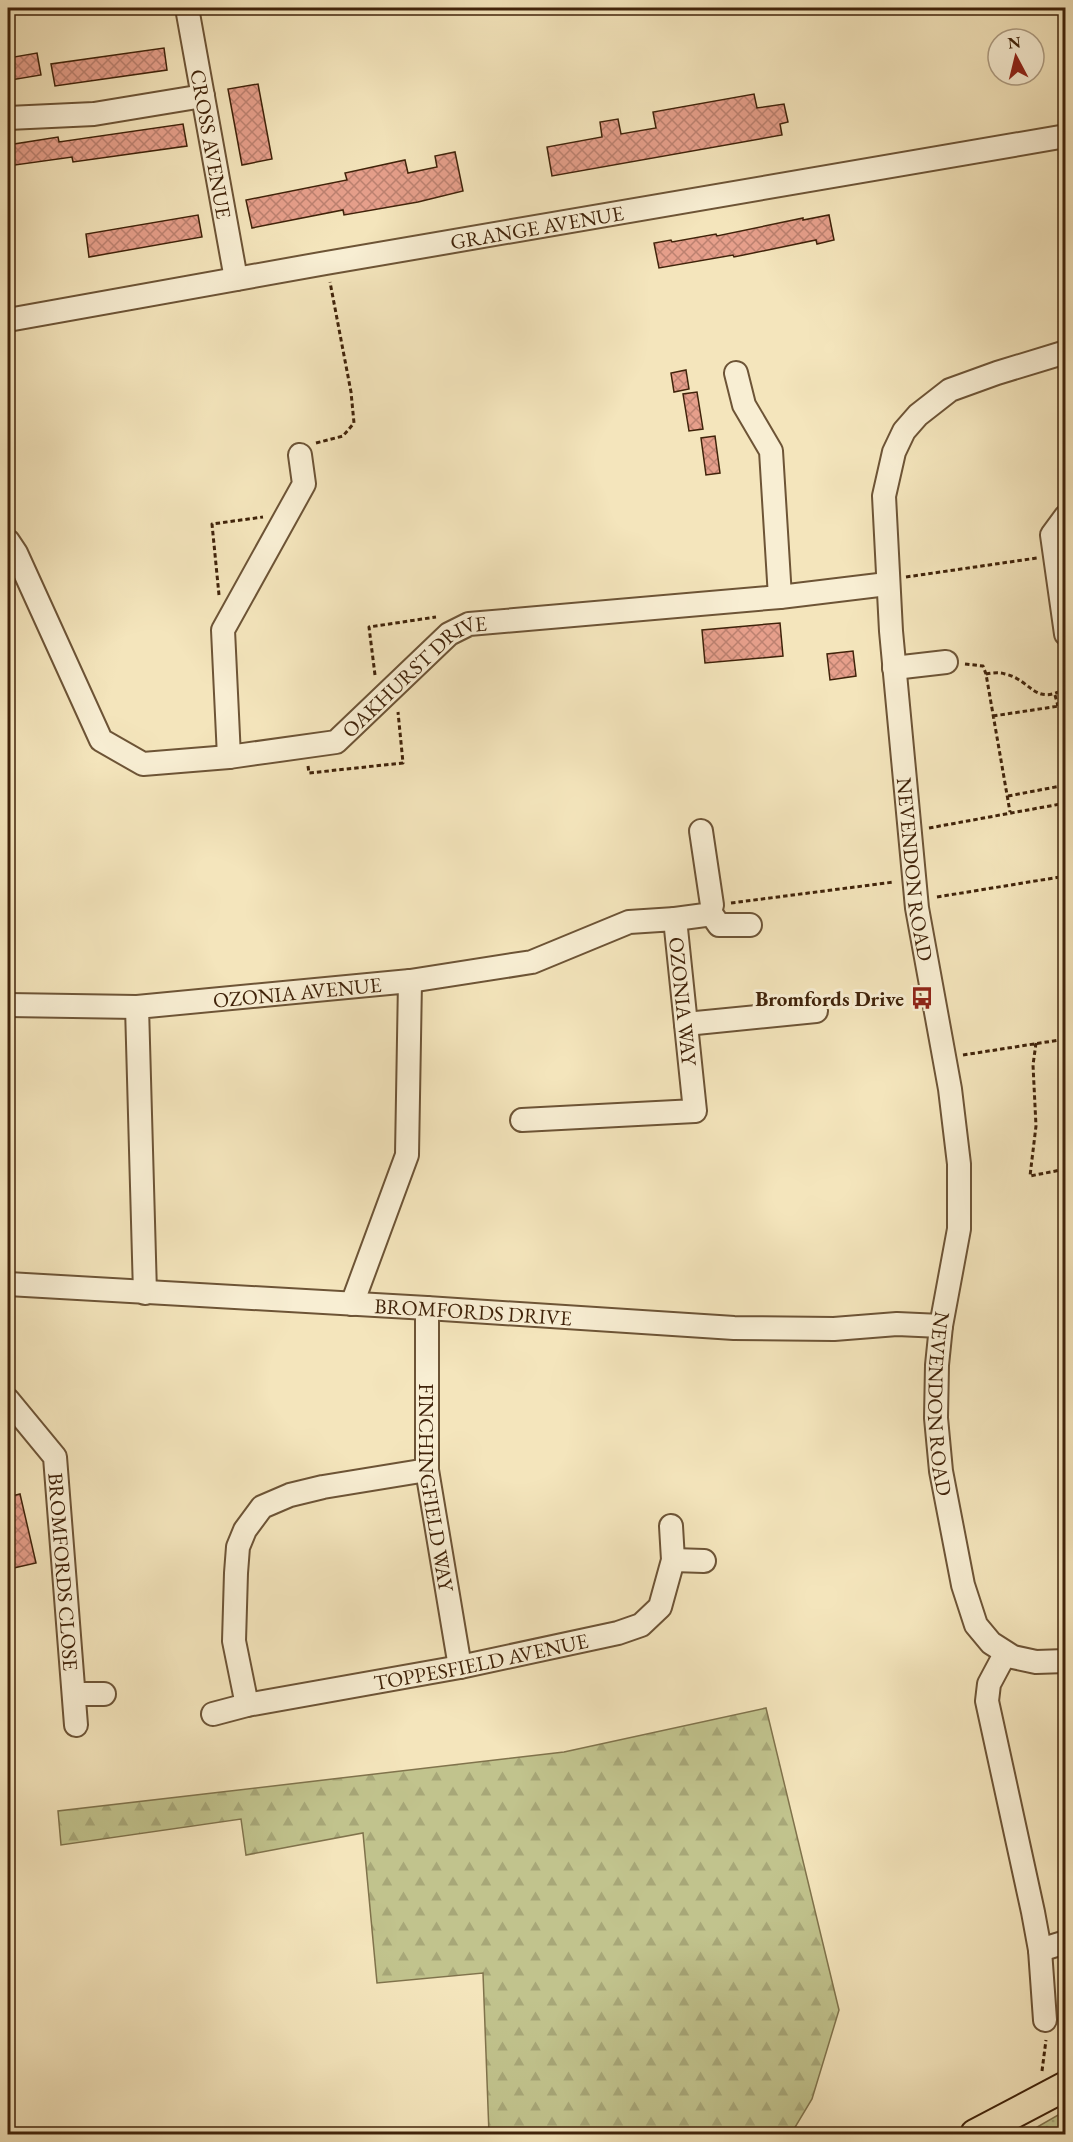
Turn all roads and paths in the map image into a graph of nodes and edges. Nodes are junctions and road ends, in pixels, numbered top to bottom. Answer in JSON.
{"nodes":[{"id":1,"x":187,"y":8,"type":"edge"},
{"id":2,"x":203,"y":96,"type":"junction"},
{"id":3,"x":8,"y":118,"type":"edge"},
{"id":4,"x":1065,"y":136,"type":"edge"},
{"id":5,"x":326,"y":263,"type":"junction"},
{"id":6,"x":236,"y":279,"type":"junction"},
{"id":7,"x":8,"y":320,"type":"edge"},
{"id":8,"x":1065,"y":352,"type":"edge"},
{"id":9,"x":736,"y":373,"type":"dead end"},
{"id":10,"x":300,"y":455,"type":"joint"},
{"id":11,"x":287,"y":514,"type":"junction"},
{"id":12,"x":1065,"y":516,"type":"edge"},
{"id":13,"x":8,"y":542,"type":"edge"},
{"id":14,"x":1054,"y":556,"type":"junction"},
{"id":15,"x":887,"y":582,"type":"junction"},
{"id":16,"x":780,"y":597,"type":"junction"},
{"id":17,"x":445,"y":615,"type":"dead end"},
{"id":18,"x":223,"y":630,"type":"junction"},
{"id":19,"x":1065,"y":634,"type":"edge"},
{"id":20,"x":946,"y":662,"type":"joint"},
{"id":21,"x":894,"y":668,"type":"junction"},
{"id":22,"x":986,"y":674,"type":"junction"},
{"id":23,"x":1065,"y":688,"type":"edge"},
{"id":24,"x":386,"y":695,"type":"junction"},
{"id":25,"x":1055,"y":695,"type":"junction"},
{"id":26,"x":1065,"y":705,"type":"edge"},
{"id":27,"x":1058,"y":706,"type":"junction"},
{"id":28,"x":992,"y":716,"type":"junction"},
{"id":29,"x":306,"y":746,"type":"junction"},
{"id":30,"x":229,"y":757,"type":"junction"},
{"id":31,"x":1065,"y":785,"type":"edge"},
{"id":32,"x":1008,"y":796,"type":"junction"},
{"id":33,"x":1065,"y":803,"type":"edge"},
{"id":34,"x":1010,"y":812,"type":"junction"},
{"id":35,"x":701,"y":831,"type":"dead end"},
{"id":36,"x":909,"y":831,"type":"junction"},
{"id":37,"x":1065,"y":876,"type":"edge"},
{"id":38,"x":916,"y":890,"type":"junction"},
{"id":39,"x":711,"y":908,"type":"junction"},
{"id":40,"x":675,"y":919,"type":"junction"},
{"id":41,"x":750,"y":925,"type":"dead end"},
{"id":42,"x":410,"y":981,"type":"junction"},
{"id":43,"x":8,"y":1005,"type":"edge"},
{"id":44,"x":137,"y":1007,"type":"junction"},
{"id":45,"x":816,"y":1011,"type":"dead end"},
{"id":46,"x":686,"y":1024,"type":"junction"},
{"id":47,"x":1065,"y":1039,"type":"edge"},
{"id":48,"x":1036,"y":1043,"type":"junction"},
{"id":49,"x":958,"y":1056,"type":"dead end"},
{"id":50,"x":522,"y":1120,"type":"dead end"},
{"id":51,"x":1065,"y":1169,"type":"edge"},
{"id":52,"x":8,"y":1284,"type":"edge"},
{"id":53,"x":145,"y":1293,"type":"junction"},
{"id":54,"x":352,"y":1304,"type":"junction"},
{"id":55,"x":427,"y":1308,"type":"junction"},
{"id":56,"x":941,"y":1326,"type":"junction"},
{"id":57,"x":8,"y":1400,"type":"edge"},
{"id":58,"x":427,"y":1470,"type":"junction"},
{"id":59,"x":670,"y":1526,"type":"dead end"},
{"id":60,"x":674,"y":1560,"type":"junction"},
{"id":61,"x":704,"y":1561,"type":"dead end"},
{"id":62,"x":1005,"y":1654,"type":"junction"},
{"id":63,"x":1065,"y":1661,"type":"edge"},
{"id":64,"x":460,"y":1667,"type":"junction"},
{"id":65,"x":74,"y":1694,"type":"junction"},
{"id":66,"x":104,"y":1694,"type":"dead end"},
{"id":67,"x":247,"y":1705,"type":"junction"},
{"id":68,"x":213,"y":1714,"type":"dead end"},
{"id":69,"x":76,"y":1725,"type":"dead end"},
{"id":70,"x":1065,"y":1942,"type":"edge"},
{"id":71,"x":1040,"y":1950,"type":"junction"},
{"id":72,"x":1045,"y":2020,"type":"joint"},
{"id":73,"x":1043,"y":2067,"type":"dead end"},
{"id":74,"x":1065,"y":2086,"type":"edge"},
{"id":75,"x":975,"y":2134,"type":"edge"}],
"edges":[{"from":1,"to":2,"type":"street","name":"CROSS AVENUE"},
{"from":2,"to":3,"type":"street"},
{"from":2,"to":6,"type":"street","name":"CROSS AVENUE"},
{"from":4,"to":5,"type":"street","name":"GRANGE AVENUE"},
{"from":5,"to":6,"type":"street","name":"GRANGE AVENUE"},
{"from":5,"to":10,"type":"path"},
{"from":6,"to":7,"type":"street","name":"GRANGE AVENUE"},
{"from":8,"to":15,"type":"street","name":"NEVENDON ROAD"},
{"from":9,"to":16,"type":"street"},
{"from":10,"to":11,"type":"street"},
{"from":11,"to":18,"type":"street"},
{"from":11,"to":18,"type":"path"},
{"from":12,"to":14,"type":"street"},
{"from":13,"to":30,"type":"street","name":"OAKHURST DRIVE"},
{"from":14,"to":15,"type":"path"},
{"from":14,"to":19,"type":"street"},
{"from":15,"to":16,"type":"street","name":"OAKHURST DRIVE"},
{"from":15,"to":21,"type":"street","name":"NEVENDON ROAD"},
{"from":16,"to":24,"type":"street","name":"OAKHURST DRIVE"},
{"from":17,"to":24,"type":"path"},
{"from":18,"to":30,"type":"street"},
{"from":20,"to":21,"type":"street"},
{"from":20,"to":22,"type":"path"},
{"from":21,"to":36,"type":"street","name":"NEVENDON ROAD"},
{"from":22,"to":25,"type":"path"},
{"from":22,"to":28,"type":"path"},
{"from":23,"to":25,"type":"path"},
{"from":24,"to":29,"type":"street","name":"OAKHURST DRIVE"},
{"from":24,"to":29,"type":"path"},
{"from":25,"to":27,"type":"path"},
{"from":26,"to":27,"type":"path"},
{"from":27,"to":28,"type":"path"},
{"from":28,"to":32,"type":"path"},
{"from":29,"to":30,"type":"street","name":"OAKHURST DRIVE"},
{"from":31,"to":32,"type":"path"},
{"from":32,"to":34,"type":"path"},
{"from":33,"to":34,"type":"path"},
{"from":34,"to":36,"type":"path"},
{"from":35,"to":39,"type":"street"},
{"from":36,"to":38,"type":"street","name":"NEVENDON ROAD"},
{"from":37,"to":38,"type":"path"},
{"from":38,"to":39,"type":"path"},
{"from":38,"to":56,"type":"street","name":"NEVENDON ROAD"},
{"from":39,"to":40,"type":"street"},
{"from":39,"to":41,"type":"street"},
{"from":40,"to":42,"type":"street","name":"OZONIA WAY"},
{"from":40,"to":46,"type":"street","name":"OZONIA WAY"},
{"from":42,"to":44,"type":"street","name":"OZONIA AVENUE"},
{"from":42,"to":54,"type":"street","name":"OZONIA AVENUE"},
{"from":43,"to":44,"type":"street","name":"OZONIA AVENUE"},
{"from":44,"to":53,"type":"street"},
{"from":45,"to":46,"type":"street"},
{"from":46,"to":50,"type":"street","name":"OZONIA WAY"},
{"from":47,"to":48,"type":"path"},
{"from":48,"to":49,"type":"path"},
{"from":48,"to":51,"type":"path"},
{"from":52,"to":53,"type":"street","name":"BROMFORDS DRIVE"},
{"from":53,"to":54,"type":"street","name":"BROMFORDS DRIVE"},
{"from":54,"to":55,"type":"street","name":"BROMFORDS DRIVE"},
{"from":55,"to":56,"type":"street","name":"BROMFORDS DRIVE"},
{"from":55,"to":58,"type":"street","name":"FINCHINGFIELD WAY"},
{"from":56,"to":62,"type":"street","name":"NEVENDON ROAD"},
{"from":57,"to":65,"type":"street","name":"BROMFORDS CLOSE"},
{"from":58,"to":64,"type":"street","name":"FINCHINGFIELD WAY"},
{"from":58,"to":67,"type":"street"},
{"from":59,"to":60,"type":"street","name":"TOPPESFIELD AVENUE"},
{"from":60,"to":61,"type":"street"},
{"from":60,"to":64,"type":"street","name":"TOPPESFIELD AVENUE"},
{"from":62,"to":63,"type":"street","name":"NEVENDON ROAD"},
{"from":62,"to":71,"type":"street"},
{"from":64,"to":67,"type":"street","name":"TOPPESFIELD AVENUE"},
{"from":65,"to":66,"type":"street"},
{"from":65,"to":69,"type":"street","name":"BROMFORDS CLOSE"},
{"from":67,"to":68,"type":"street","name":"TOPPESFIELD AVENUE"},
{"from":70,"to":71,"type":"street"},
{"from":71,"to":72,"type":"street"},
{"from":72,"to":73,"type":"path"},
{"from":74,"to":75,"type":"main road"}]}
